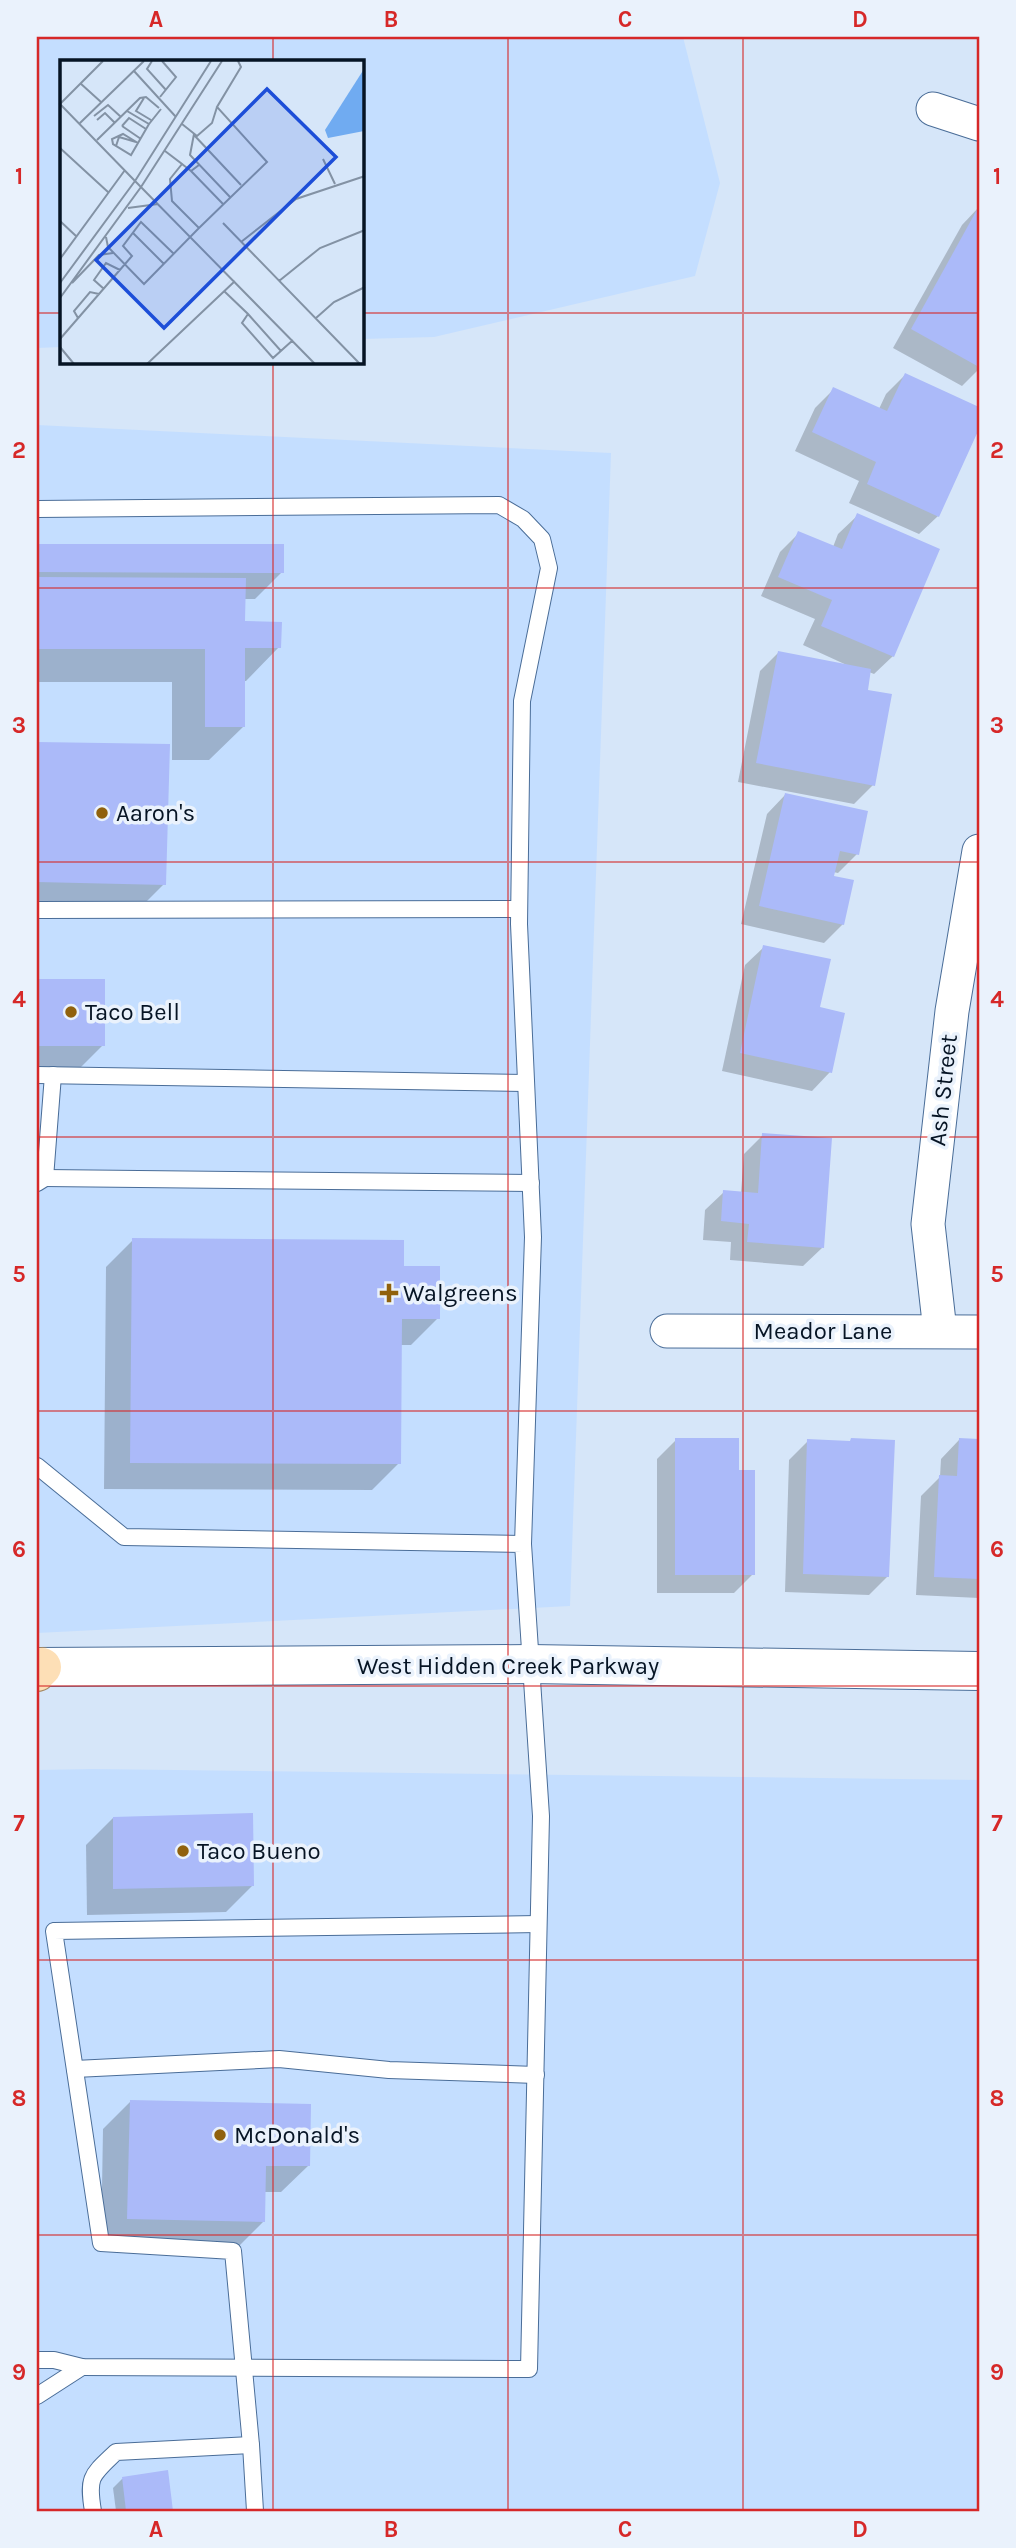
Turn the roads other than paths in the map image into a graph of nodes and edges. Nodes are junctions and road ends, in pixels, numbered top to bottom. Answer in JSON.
{"nodes":[{"id":1,"x":933,"y":109,"type":"dead end"},
{"id":2,"x":979,"y":124,"type":"edge"},
{"id":3,"x":37,"y":509,"type":"edge"},
{"id":4,"x":979,"y":851,"type":"edge"},
{"id":5,"x":519,"y":909,"type":"junction"},
{"id":6,"x":37,"y":910,"type":"edge"},
{"id":7,"x":45,"y":1075,"type":"edge"},
{"id":8,"x":526,"y":1083,"type":"junction"},
{"id":9,"x":41,"y":1181,"type":"edge"},
{"id":10,"x":531,"y":1183,"type":"junction"},
{"id":11,"x":667,"y":1331,"type":"dead end"},
{"id":12,"x":940,"y":1331,"type":"junction"},
{"id":13,"x":979,"y":1332,"type":"edge"},
{"id":14,"x":37,"y":1466,"type":"edge"},
{"id":15,"x":523,"y":1544,"type":"junction"},
{"id":16,"x":530,"y":1664,"type":"junction"},
{"id":17,"x":39,"y":1668,"type":"edge"},
{"id":18,"x":979,"y":1671,"type":"edge"},
{"id":19,"x":538,"y":1924,"type":"junction"},
{"id":20,"x":75,"y":2069,"type":"junction"},
{"id":21,"x":536,"y":2075,"type":"junction"},
{"id":22,"x":37,"y":2360,"type":"edge"},
{"id":23,"x":82,"y":2367,"type":"junction"},
{"id":24,"x":245,"y":2368,"type":"junction"},
{"id":25,"x":37,"y":2396,"type":"edge"},
{"id":26,"x":251,"y":2445,"type":"junction"},
{"id":27,"x":93,"y":2511,"type":"edge"},
{"id":28,"x":255,"y":2511,"type":"edge"}],
"edges":[{"from":1,"to":2,"type":"street"},
{"from":3,"to":5,"type":"lane"},
{"from":4,"to":12,"type":"street","name":"Ash Street"},
{"from":5,"to":6,"type":"lane"},
{"from":5,"to":8,"type":"lane"},
{"from":7,"to":8,"type":"lane"},
{"from":7,"to":9,"type":"lane"},
{"from":8,"to":10,"type":"lane"},
{"from":9,"to":10,"type":"lane"},
{"from":10,"to":15,"type":"lane"},
{"from":11,"to":12,"type":"street","name":"Meador Lane"},
{"from":12,"to":13,"type":"street","name":"Meador Lane"},
{"from":14,"to":15,"type":"lane"},
{"from":15,"to":16,"type":"lane"},
{"from":16,"to":17,"type":"main road","name":"West Hidden Creek Parkway"},
{"from":16,"to":18,"type":"main road","name":"West Hidden Creek Parkway"},
{"from":16,"to":19,"type":"lane"},
{"from":19,"to":20,"type":"lane"},
{"from":19,"to":21,"type":"lane"},
{"from":20,"to":21,"type":"lane"},
{"from":20,"to":24,"type":"lane"},
{"from":21,"to":24,"type":"lane"},
{"from":22,"to":23,"type":"lane"},
{"from":23,"to":24,"type":"lane"},
{"from":23,"to":25,"type":"lane"},
{"from":24,"to":26,"type":"lane"},
{"from":26,"to":27,"type":"lane"},
{"from":26,"to":28,"type":"lane"}]}
